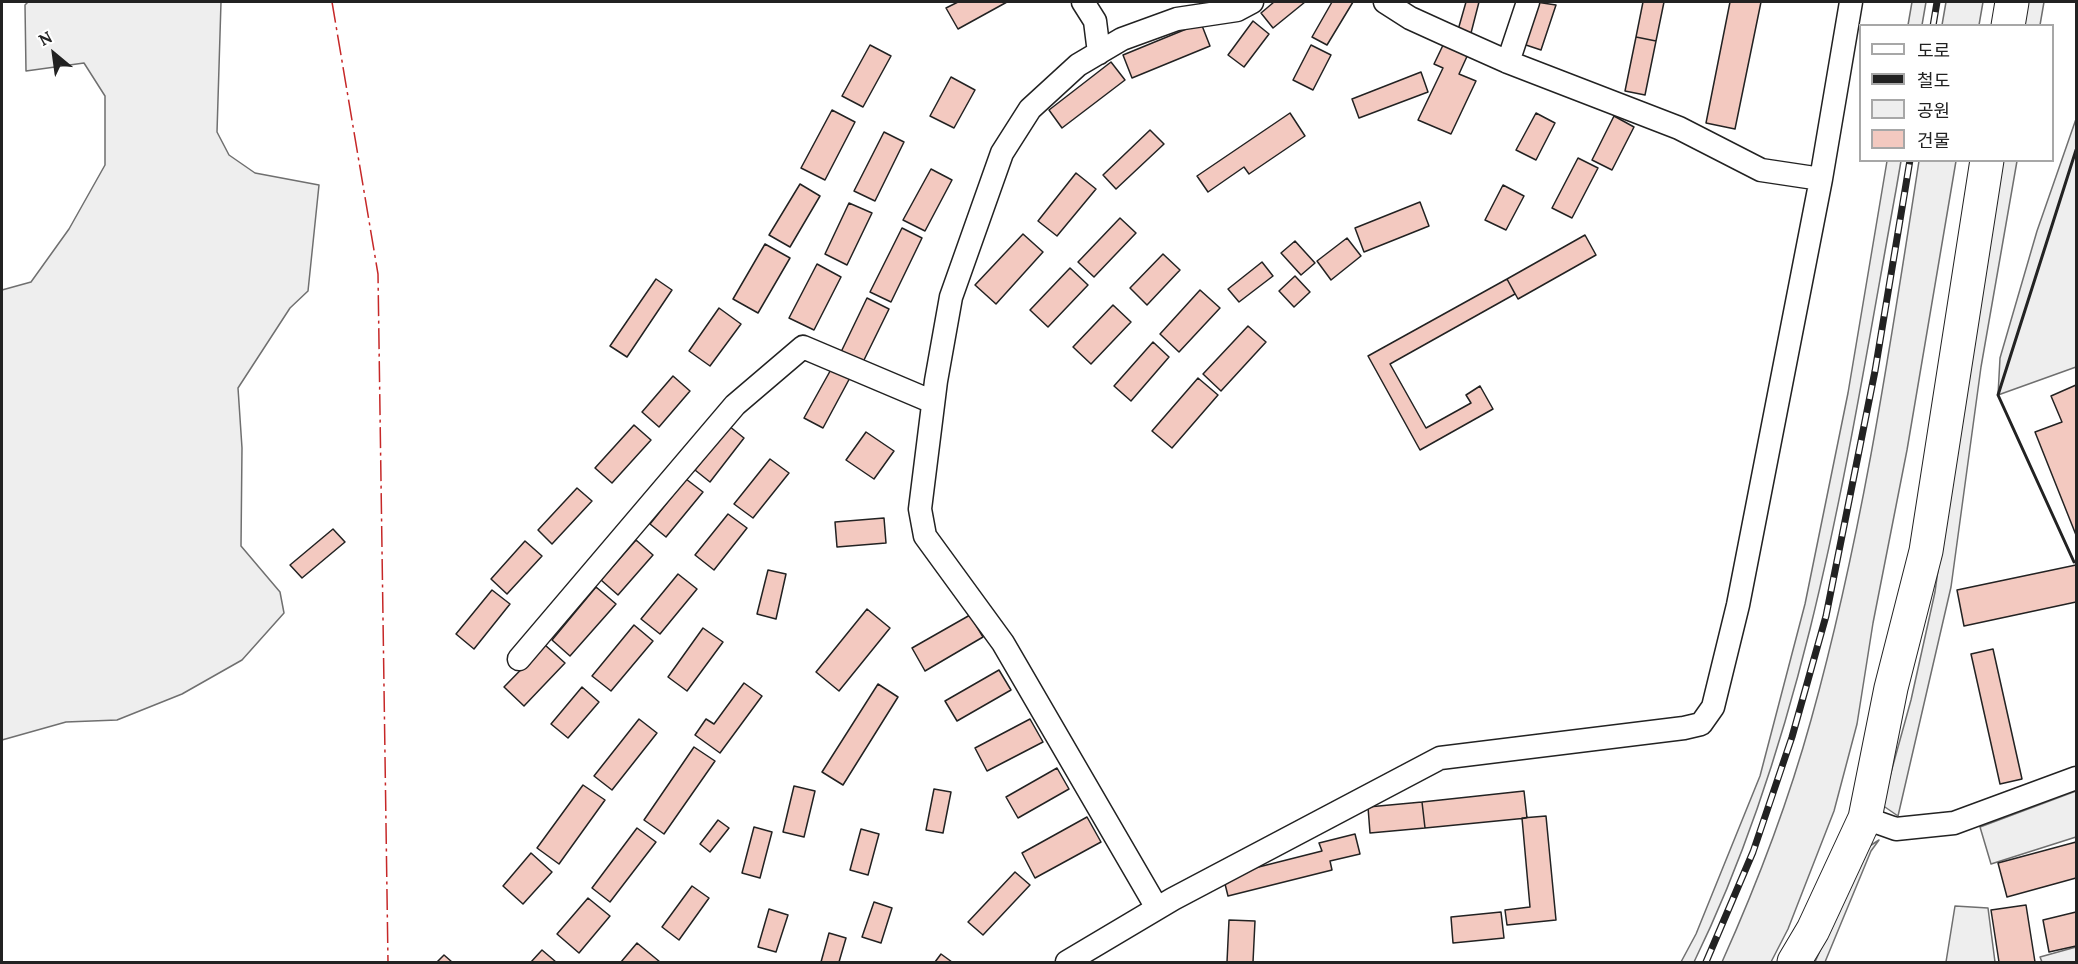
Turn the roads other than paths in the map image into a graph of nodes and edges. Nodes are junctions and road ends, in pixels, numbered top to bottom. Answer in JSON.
{"nodes":[{"id":1,"x":1083,"y":2,"type":"edge"},
{"id":2,"x":1252,"y":2,"type":"edge"},
{"id":3,"x":1385,"y":2,"type":"edge"},
{"id":4,"x":1528,"y":2,"type":"edge"},
{"id":5,"x":1851,"y":2,"type":"edge"},
{"id":6,"x":2012,"y":2,"type":"edge"},
{"id":7,"x":2008,"y":24,"type":"edge"},
{"id":8,"x":1099,"y":53,"type":"junction"},
{"id":9,"x":1508,"y":62,"type":"junction"},
{"id":10,"x":1987,"y":162,"type":"edge"},
{"id":11,"x":1821,"y":179,"type":"junction"},
{"id":12,"x":933,"y":402,"type":"junction"},
{"id":13,"x":519,"y":659,"type":"dead end"},
{"id":14,"x":2076,"y":778,"type":"edge"},
{"id":15,"x":1865,"y":818,"type":"junction"},
{"id":16,"x":1157,"y":908,"type":"junction"},
{"id":17,"x":1067,"y":963,"type":"edge"},
{"id":18,"x":1794,"y":963,"type":"edge"}],
"edges":[{"from":1,"to":8,"type":"street"},
{"from":2,"to":8,"type":"street"},
{"from":3,"to":9,"type":"street"},
{"from":4,"to":9,"type":"street"},
{"from":5,"to":11,"type":"street"},
{"from":6,"to":7,"type":"main road"},
{"from":8,"to":12,"type":"street"},
{"from":9,"to":11,"type":"street"},
{"from":10,"to":15,"type":"main road"},
{"from":11,"to":16,"type":"street"},
{"from":12,"to":13,"type":"street"},
{"from":12,"to":16,"type":"street"},
{"from":14,"to":15,"type":"street"},
{"from":15,"to":18,"type":"main road"},
{"from":16,"to":17,"type":"street"}]}
